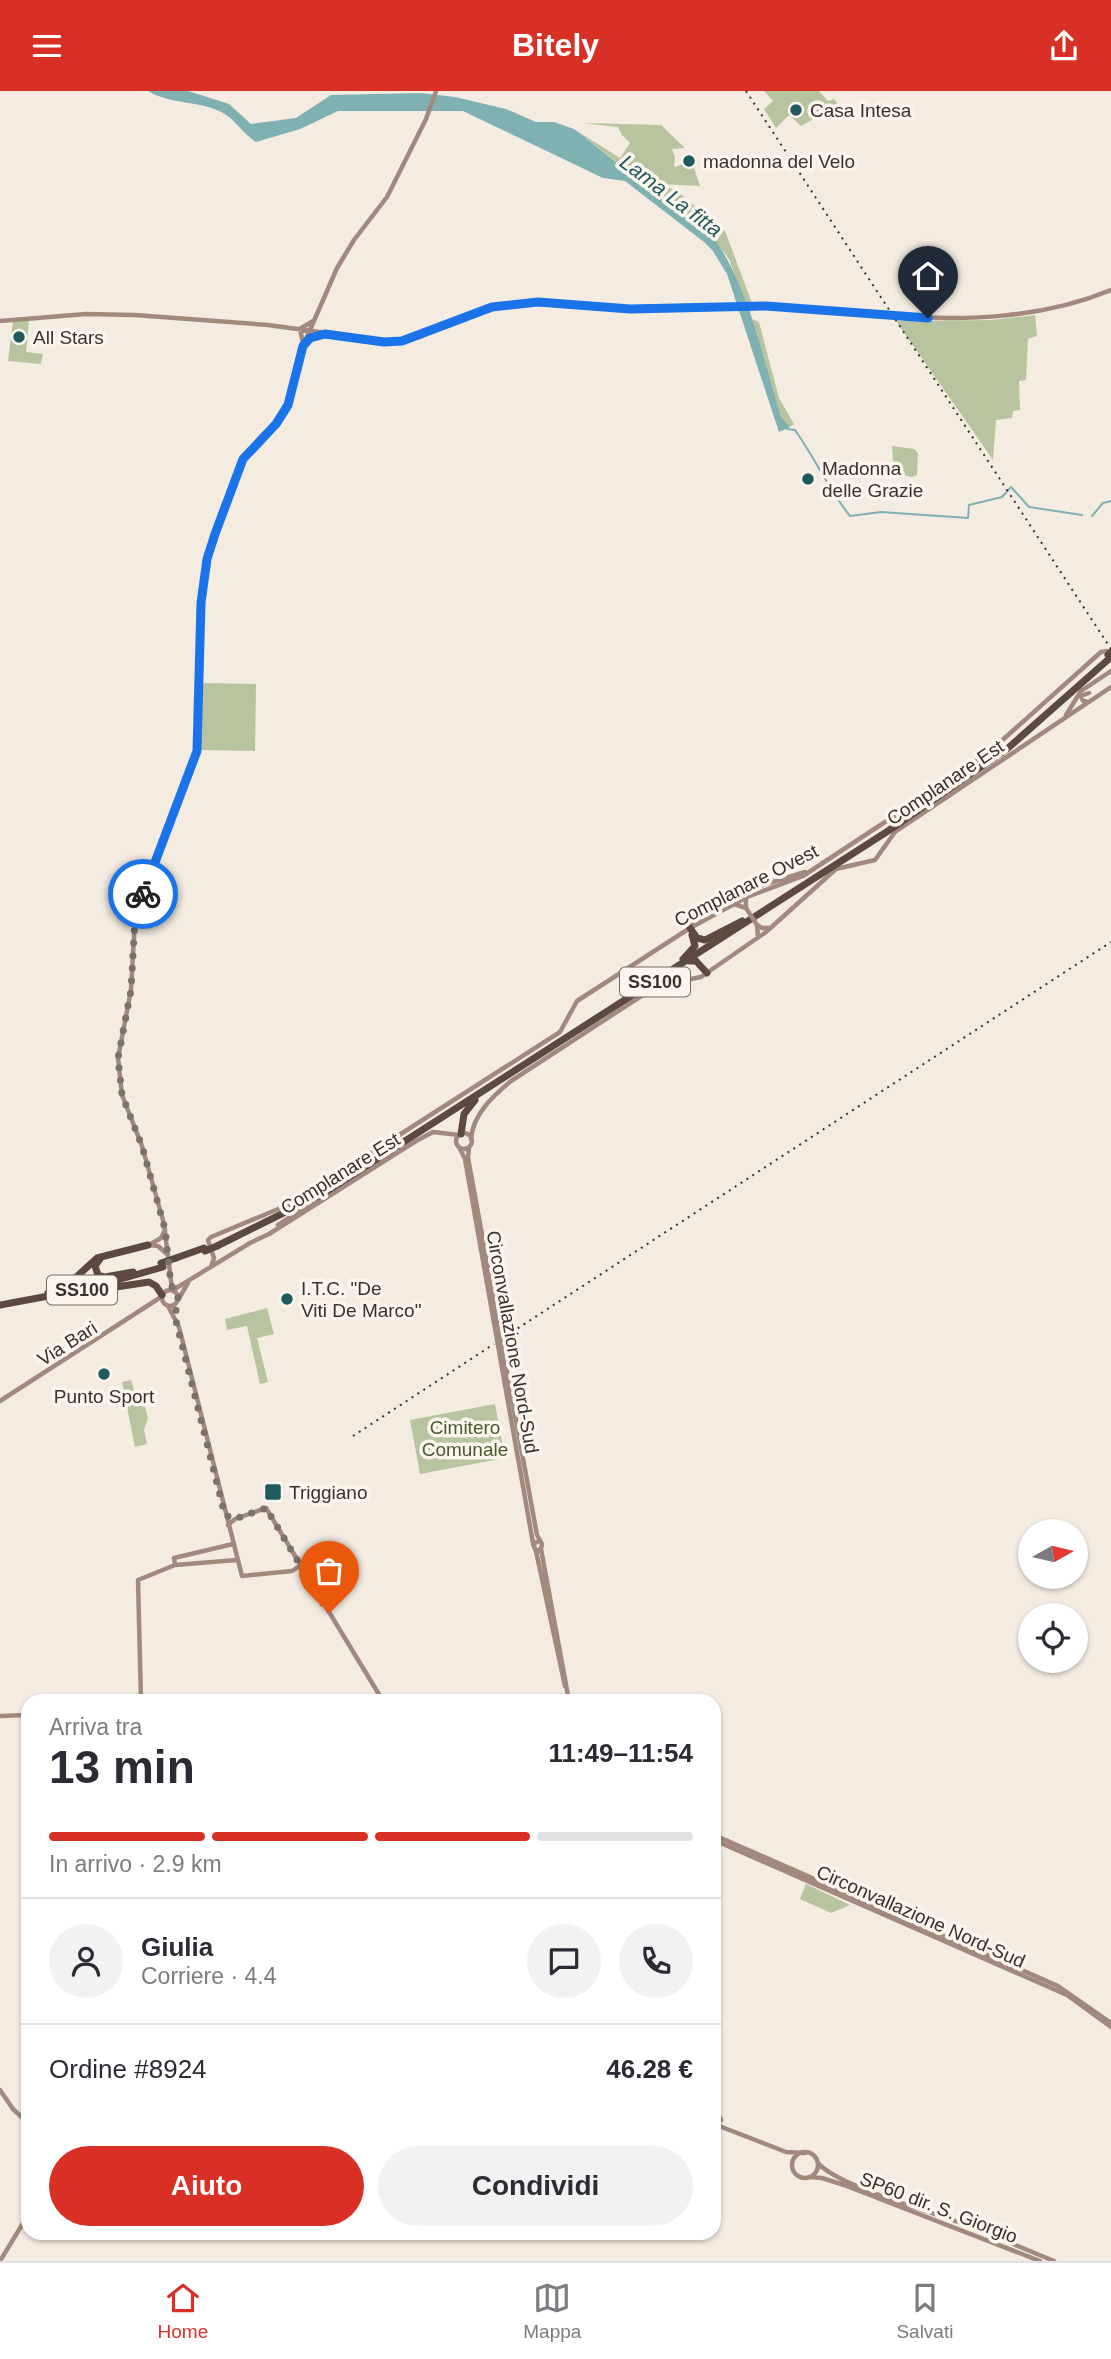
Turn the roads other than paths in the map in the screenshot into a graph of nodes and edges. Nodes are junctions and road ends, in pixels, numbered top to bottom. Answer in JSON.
{"nodes":[{"id":1,"x":436,"y":91,"type":"edge"},
{"id":2,"x":1111,"y":290,"type":"edge"},
{"id":3,"x":316,"y":318,"type":"junction"},
{"id":4,"x":0,"y":321,"type":"edge"},
{"id":5,"x":300,"y":329,"type":"junction"},
{"id":6,"x":310,"y":331,"type":"junction"},
{"id":7,"x":325,"y":334,"type":"junction"},
{"id":8,"x":303,"y":346,"type":"junction"},
{"id":9,"x":1110,"y":656,"type":"edge"},
{"id":10,"x":1111,"y":671,"type":"edge"},
{"id":11,"x":1089,"y":685,"type":"junction"},
{"id":12,"x":1111,"y":687,"type":"edge"},
{"id":13,"x":1090,"y":693,"type":"junction"},
{"id":14,"x":1101,"y":694,"type":"junction"},
{"id":15,"x":1088,"y":702,"type":"junction"},
{"id":16,"x":1063,"y":718,"type":"junction"},
{"id":17,"x":810,"y":871,"type":"junction"},
{"id":18,"x":747,"y":897,"type":"junction"},
{"id":19,"x":734,"y":904,"type":"junction"},
{"id":20,"x":746,"y":908,"type":"junction"},
{"id":21,"x":746,"y":920,"type":"junction"},
{"id":22,"x":757,"y":925,"type":"junction"},
{"id":23,"x":771,"y":927,"type":"junction"},
{"id":24,"x":690,"y":928,"type":"junction"},
{"id":25,"x":758,"y":937,"type":"junction"},
{"id":26,"x":700,"y":953,"type":"junction"},
{"id":27,"x":683,"y":961,"type":"junction"},
{"id":28,"x":707,"y":973,"type":"junction"},
{"id":29,"x":503,"y":1079,"type":"junction"},
{"id":30,"x":474,"y":1122,"type":"junction"},
{"id":31,"x":446,"y":1133,"type":"junction"},
{"id":32,"x":462,"y":1134,"type":"junction"},
{"id":33,"x":471,"y":1139,"type":"junction"},
{"id":34,"x":458,"y":1145,"type":"junction"},
{"id":35,"x":469,"y":1147,"type":"junction"},
{"id":36,"x":328,"y":1190,"type":"junction"},
{"id":37,"x":165,"y":1229,"type":"junction"},
{"id":38,"x":158,"y":1243,"type":"junction"},
{"id":39,"x":168,"y":1243,"type":"junction"},
{"id":40,"x":250,"y":1243,"type":"junction"},
{"id":41,"x":148,"y":1245,"type":"joint"},
{"id":42,"x":211,"y":1247,"type":"junction"},
{"id":43,"x":106,"y":1256,"type":"junction"},
{"id":44,"x":175,"y":1259,"type":"junction"},
{"id":45,"x":224,"y":1259,"type":"junction"},
{"id":46,"x":162,"y":1265,"type":"junction"},
{"id":47,"x":211,"y":1267,"type":"junction"},
{"id":48,"x":133,"y":1272,"type":"junction"},
{"id":49,"x":169,"y":1273,"type":"junction"},
{"id":50,"x":191,"y":1280,"type":"junction"},
{"id":51,"x":173,"y":1290,"type":"junction"},
{"id":52,"x":48,"y":1293,"type":"junction"},
{"id":53,"x":162,"y":1295,"type":"junction"},
{"id":54,"x":22,"y":1301,"type":"junction"},
{"id":55,"x":177,"y":1301,"type":"junction"},
{"id":56,"x":0,"y":1303,"type":"edge"},
{"id":57,"x":167,"y":1305,"type":"junction"},
{"id":58,"x":148,"y":1307,"type":"junction"},
{"id":59,"x":175,"y":1317,"type":"junction"},
{"id":60,"x":0,"y":1401,"type":"edge"},
{"id":61,"x":225,"y":1515,"type":"junction"},
{"id":62,"x":235,"y":1519,"type":"junction"},
{"id":63,"x":227,"y":1525,"type":"junction"},
{"id":64,"x":536,"y":1542,"type":"junction"},
{"id":65,"x":233,"y":1544,"type":"junction"},
{"id":66,"x":539,"y":1550,"type":"junction"},
{"id":67,"x":237,"y":1560,"type":"junction"},
{"id":68,"x":175,"y":1565,"type":"junction"},
{"id":69,"x":301,"y":1565,"type":"junction"},
{"id":70,"x":141,"y":1694,"type":"edge"},
{"id":71,"x":379,"y":1694,"type":"edge"},
{"id":72,"x":568,"y":1694,"type":"joint"},
{"id":73,"x":21,"y":1715,"type":"edge"},
{"id":74,"x":0,"y":1716,"type":"edge"},
{"id":75,"x":721,"y":1841,"type":"edge"},
{"id":76,"x":1111,"y":2025,"type":"edge"},
{"id":77,"x":0,"y":2090,"type":"edge"},
{"id":78,"x":21,"y":2116,"type":"edge"},
{"id":79,"x":721,"y":2120,"type":"edge"},
{"id":80,"x":721,"y":2127,"type":"edge"},
{"id":81,"x":729,"y":2130,"type":"junction"},
{"id":82,"x":779,"y":2150,"type":"junction"},
{"id":83,"x":804,"y":2153,"type":"junction"},
{"id":84,"x":818,"y":2163,"type":"junction"},
{"id":85,"x":793,"y":2168,"type":"junction"},
{"id":86,"x":810,"y":2177,"type":"junction"},
{"id":87,"x":21,"y":2226,"type":"edge"},
{"id":88,"x":0,"y":2261,"type":"edge"},
{"id":89,"x":1040,"y":2261,"type":"edge"},
{"id":90,"x":1054,"y":2261,"type":"edge"}],
"edges":[{"from":1,"to":3,"type":"main road"},
{"from":2,"to":7,"type":"main road"},
{"from":3,"to":5,"type":"main road"},
{"from":3,"to":6,"type":"main road"},
{"from":3,"to":7,"type":"main road"},
{"from":4,"to":5,"type":"main road"},
{"from":5,"to":6,"type":"main road"},
{"from":5,"to":8,"type":"main road"},
{"from":6,"to":7,"type":"main road"},
{"from":6,"to":8,"type":"main road"},
{"from":7,"to":8,"type":"main road"},
{"from":8,"to":37,"type":"main road"},
{"from":9,"to":17,"type":"main road","name":"Complanare Ovest"},
{"from":9,"to":21,"type":"highway","number":"SS100"},
{"from":9,"to":26,"type":"highway","number":"SS100"},
{"from":10,"to":11,"type":"main road"},
{"from":11,"to":13,"type":"main road"},
{"from":11,"to":16,"type":"main road"},
{"from":12,"to":14,"type":"main road","name":"Complanare Est"},
{"from":13,"to":14,"type":"main road"},
{"from":13,"to":15,"type":"main road"},
{"from":14,"to":15,"type":"main road","name":"Complanare Est"},
{"from":15,"to":16,"type":"main road","name":"Complanare Est"},
{"from":16,"to":23,"type":"main road","name":"Complanare Est"},
{"from":17,"to":18,"type":"main road","name":"Complanare Ovest"},
{"from":17,"to":24,"type":"main road"},
{"from":18,"to":19,"type":"main road","name":"Complanare Ovest"},
{"from":18,"to":20,"type":"main road"},
{"from":19,"to":20,"type":"main road"},
{"from":19,"to":24,"type":"main road","name":"Complanare Ovest"},
{"from":20,"to":22,"type":"main road","bridge":true},
{"from":21,"to":24,"type":"highway","number":"SS100"},
{"from":21,"to":27,"type":"highway","number":"SS100"},
{"from":22,"to":23,"type":"main road"},
{"from":22,"to":25,"type":"main road"},
{"from":23,"to":25,"type":"main road","name":"Complanare Est"},
{"from":24,"to":27,"type":"highway","number":"SS100"},
{"from":24,"to":42,"type":"main road","name":"Complanare Ovest"},
{"from":25,"to":28,"type":"main road","name":"Complanare Est"},
{"from":26,"to":27,"type":"highway","number":"SS100"},
{"from":26,"to":28,"type":"highway","number":"SS100"},
{"from":27,"to":28,"type":"highway","number":"SS100"},
{"from":27,"to":29,"type":"highway","number":"SS100"},
{"from":27,"to":42,"type":"highway","number":"SS100"},
{"from":28,"to":30,"type":"main road","name":"Complanare Est"},
{"from":29,"to":32,"type":"highway","number":"SS100"},
{"from":29,"to":36,"type":"highway","number":"SS100"},
{"from":30,"to":32,"type":"main road"},
{"from":30,"to":33,"type":"main road","name":"Complanare Est"},
{"from":31,"to":32,"type":"main road"},
{"from":31,"to":34,"type":"main road"},
{"from":31,"to":40,"type":"main road","name":"Complanare Est"},
{"from":32,"to":33,"type":"main road"},
{"from":32,"to":34,"type":"main road"},
{"from":33,"to":35,"type":"main road","name":"Circonvallazione Nord-Sud"},
{"from":34,"to":35,"type":"main road"},
{"from":34,"to":64,"type":"main road","name":"Circonvallazione Nord-Sud"},
{"from":35,"to":64,"type":"main road","name":"Circonvallazione Nord-Sud"},
{"from":36,"to":40,"type":"main road"},
{"from":36,"to":42,"type":"highway","number":"SS100"},
{"from":37,"to":38,"type":"main road"},
{"from":37,"to":39,"type":"main road"},
{"from":38,"to":39,"type":"main road"},
{"from":38,"to":41,"type":"main road"},
{"from":38,"to":44,"type":"main road"},
{"from":39,"to":44,"type":"main road"},
{"from":40,"to":45,"type":"main road","name":"Via Bari"},
{"from":41,"to":43,"type":"highway","number":"SS100"},
{"from":42,"to":44,"type":"highway","number":"SS100"},
{"from":42,"to":45,"type":"main road"},
{"from":42,"to":47,"type":"main road"},
{"from":43,"to":48,"type":"highway","number":"SS100"},
{"from":43,"to":52,"type":"highway","number":"SS100"},
{"from":44,"to":46,"type":"highway","number":"SS100","bridge":true},
{"from":44,"to":49,"type":"main road"},
{"from":45,"to":47,"type":"main road","name":"Via Bari"},
{"from":46,"to":48,"type":"highway","number":"SS100"},
{"from":46,"to":54,"type":"highway","number":"SS100"},
{"from":47,"to":50,"type":"main road","name":"Via Bari"},
{"from":48,"to":52,"type":"highway","number":"SS100"},
{"from":49,"to":51,"type":"main road"},
{"from":49,"to":53,"type":"main road"},
{"from":50,"to":51,"type":"main road","name":"Via Bari"},
{"from":50,"to":55,"type":"main road"},
{"from":51,"to":53,"type":"main road","name":"Via Bari"},
{"from":51,"to":55,"type":"main road"},
{"from":52,"to":56,"type":"highway","number":"SS100"},
{"from":53,"to":54,"type":"highway","number":"SS100"},
{"from":53,"to":57,"type":"main road"},
{"from":53,"to":58,"type":"main road","name":"Via Bari"},
{"from":54,"to":56,"type":"highway","number":"SS100"},
{"from":55,"to":57,"type":"main road"},
{"from":55,"to":59,"type":"main road"},
{"from":57,"to":58,"type":"main road"},
{"from":57,"to":59,"type":"main road"},
{"from":58,"to":60,"type":"main road","name":"Via Bari"},
{"from":59,"to":61,"type":"main road"},
{"from":61,"to":62,"type":"main road"},
{"from":61,"to":63,"type":"main road"},
{"from":62,"to":63,"type":"main road"},
{"from":62,"to":69,"type":"main road"},
{"from":63,"to":65,"type":"main road"},
{"from":64,"to":66,"type":"main road"},
{"from":65,"to":67,"type":"main road"},
{"from":65,"to":68,"type":"main road"},
{"from":66,"to":72,"type":"main road"},
{"from":66,"to":72,"type":"main road"},
{"from":67,"to":68,"type":"main road"},
{"from":67,"to":69,"type":"main road"},
{"from":68,"to":70,"type":"main road"},
{"from":69,"to":71,"type":"main road"},
{"from":73,"to":74,"type":"main road"},
{"from":75,"to":76,"type":"main road","name":"Circonvallazione Nord-Sud"},
{"from":77,"to":78,"type":"main road"},
{"from":79,"to":81,"type":"main road"},
{"from":80,"to":81,"type":"main road"},
{"from":81,"to":82,"type":"main road"},
{"from":82,"to":83,"type":"main road"},
{"from":82,"to":85,"type":"main road"},
{"from":83,"to":84,"type":"main road"},
{"from":83,"to":85,"type":"main road"},
{"from":84,"to":86,"type":"main road"},
{"from":84,"to":90,"type":"main road"},
{"from":85,"to":86,"type":"main road"},
{"from":86,"to":89,"type":"main road","name":"SP60 dir. S. Giorgio"},
{"from":87,"to":88,"type":"main road"}]}
